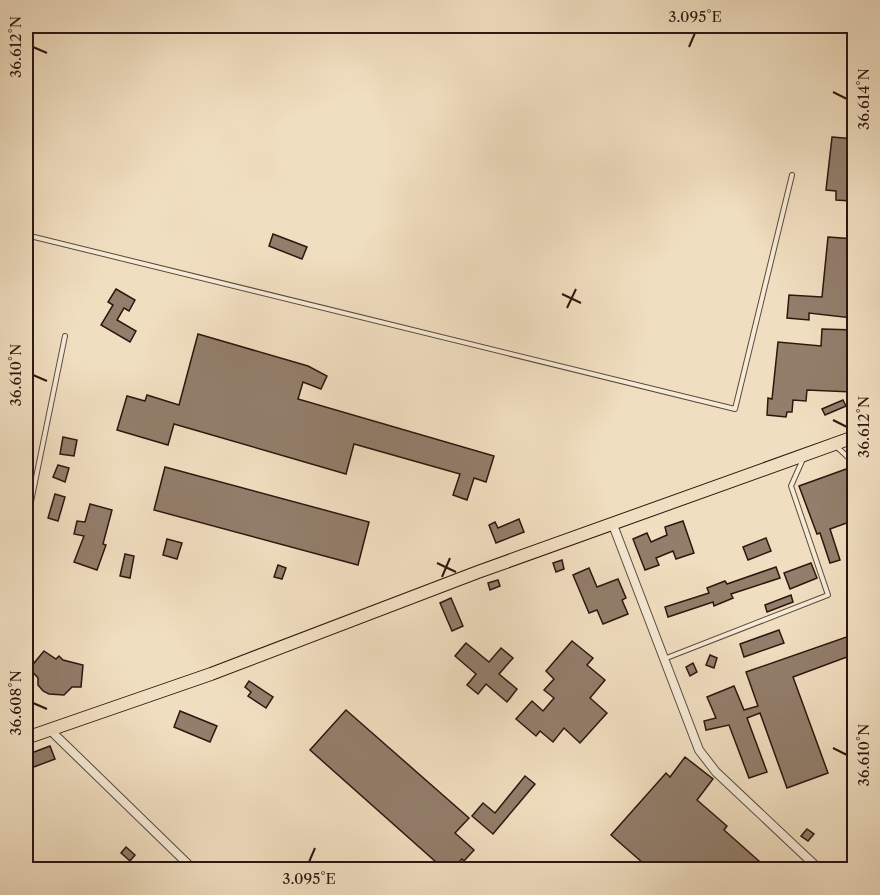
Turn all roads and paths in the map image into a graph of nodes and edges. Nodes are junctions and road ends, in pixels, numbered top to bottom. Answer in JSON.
{"nodes":[{"id":1,"x":792,"y":175,"type":"dead end"},
{"id":2,"x":26,"y":234,"type":"edge"},
{"id":3,"x":65,"y":336,"type":"dead end"},
{"id":4,"x":855,"y":437,"type":"edge"},
{"id":5,"x":834,"y":445,"type":"junction"},
{"id":6,"x":805,"y":456,"type":"junction"},
{"id":7,"x":855,"y":463,"type":"edge"},
{"id":8,"x":613,"y":525,"type":"junction"},
{"id":9,"x":26,"y":526,"type":"edge"},
{"id":10,"x":664,"y":659,"type":"junction"},
{"id":11,"x":49,"y":729,"type":"junction"},
{"id":12,"x":26,"y":738,"type":"edge"},
{"id":13,"x":194,"y":870,"type":"edge"},
{"id":14,"x":820,"y":870,"type":"edge"}],
"edges":[{"from":1,"to":2,"type":"lane"},
{"from":3,"to":9,"type":"lane"},
{"from":4,"to":5,"type":"main road"},
{"from":5,"to":6,"type":"main road"},
{"from":5,"to":7,"type":"lane"},
{"from":6,"to":8,"type":"main road"},
{"from":6,"to":10,"type":"lane"},
{"from":8,"to":10,"type":"street"},
{"from":8,"to":11,"type":"main road"},
{"from":10,"to":14,"type":"street"},
{"from":11,"to":12,"type":"main road"},
{"from":11,"to":13,"type":"street"}]}
